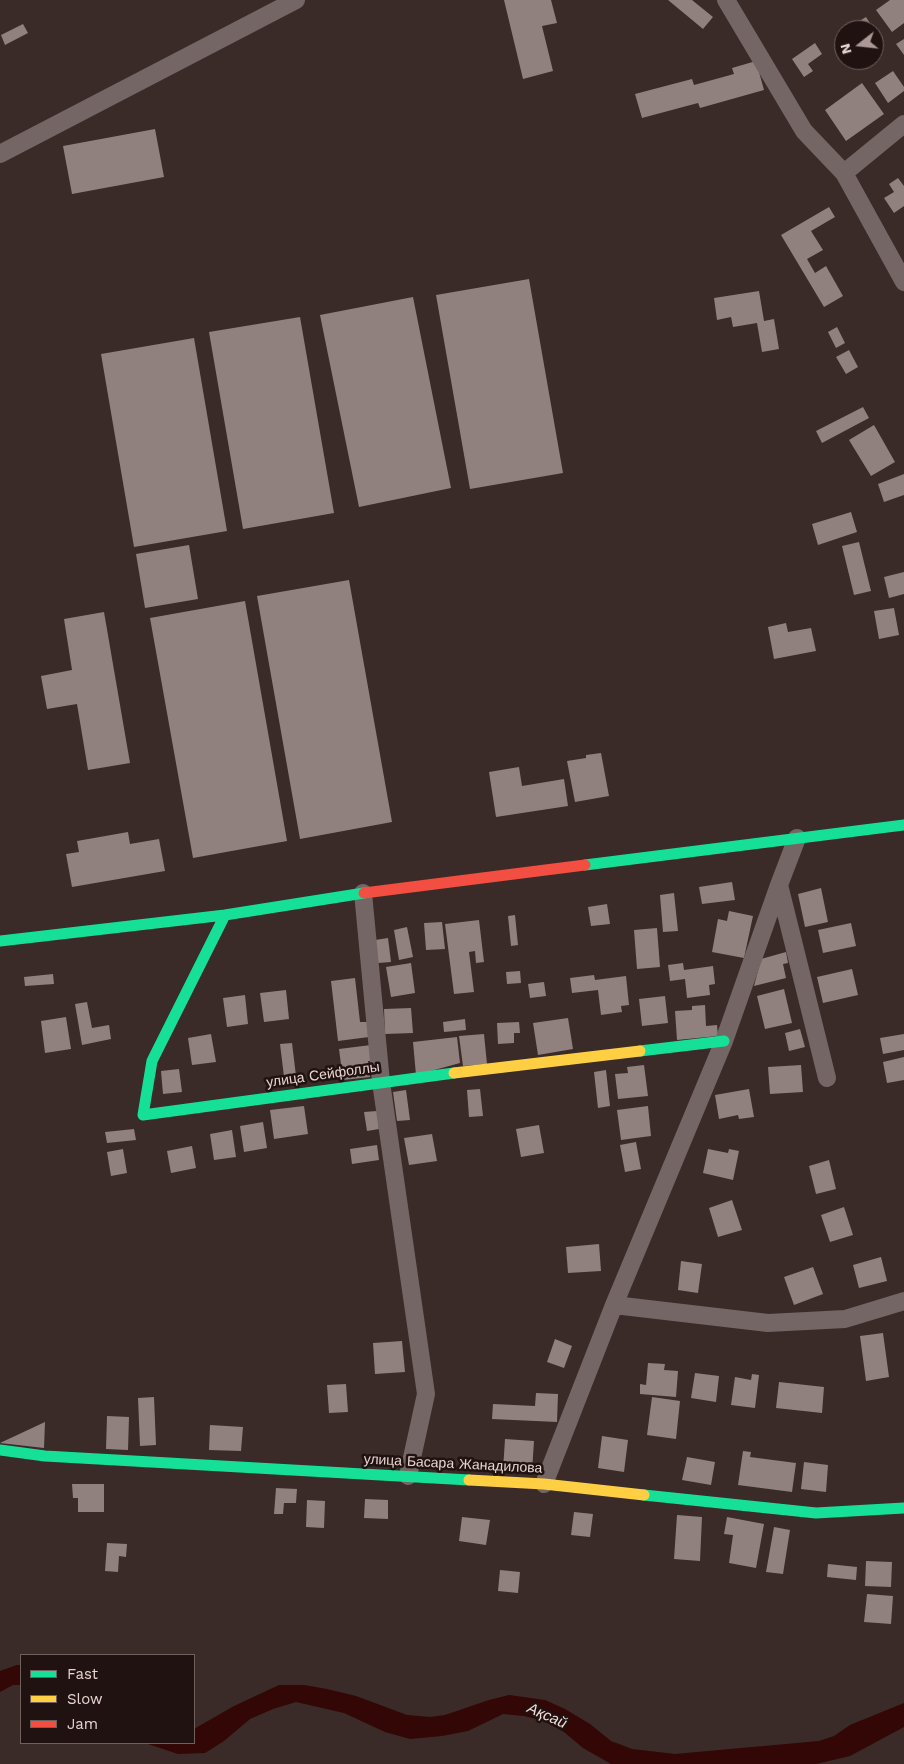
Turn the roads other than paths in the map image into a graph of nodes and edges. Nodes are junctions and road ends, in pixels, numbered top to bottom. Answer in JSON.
{"nodes":[{"id":1,"x":296,"y":0,"type":"edge"},
{"id":2,"x":726,"y":0,"type":"edge"},
{"id":3,"x":904,"y":124,"type":"edge"},
{"id":4,"x":0,"y":154,"type":"edge"},
{"id":5,"x":844,"y":173,"type":"junction"},
{"id":6,"x":904,"y":282,"type":"edge"},
{"id":7,"x":904,"y":825,"type":"edge"},
{"id":8,"x":797,"y":838,"type":"junction"},
{"id":9,"x":779,"y":885,"type":"junction"},
{"id":10,"x":363,"y":893,"type":"junction"},
{"id":11,"x":225,"y":915,"type":"junction"},
{"id":12,"x":0,"y":940,"type":"edge"},
{"id":13,"x":724,"y":1041,"type":"junction"},
{"id":14,"x":827,"y":1078,"type":"dead end"},
{"id":15,"x":382,"y":1082,"type":"junction"},
{"id":16,"x":904,"y":1301,"type":"edge"},
{"id":17,"x":614,"y":1305,"type":"junction"},
{"id":18,"x":0,"y":1450,"type":"edge"},
{"id":19,"x":408,"y":1476,"type":"junction"},
{"id":20,"x":544,"y":1484,"type":"junction"},
{"id":21,"x":904,"y":1508,"type":"edge"}],
"edges":[{"from":1,"to":4,"type":"street"},
{"from":2,"to":5,"type":"street"},
{"from":3,"to":5,"type":"street"},
{"from":5,"to":6,"type":"street"},
{"from":7,"to":8,"type":"street"},
{"from":8,"to":9,"type":"street"},
{"from":8,"to":10,"type":"street"},
{"from":9,"to":13,"type":"street"},
{"from":9,"to":14,"type":"street"},
{"from":10,"to":11,"type":"street"},
{"from":10,"to":15,"type":"street"},
{"from":11,"to":12,"type":"street"},
{"from":11,"to":15,"type":"street","name":"улица Сейфоллы"},
{"from":13,"to":15,"type":"street","name":"улица Сейфоллы"},
{"from":13,"to":17,"type":"street"},
{"from":15,"to":19,"type":"street"},
{"from":16,"to":17,"type":"street"},
{"from":17,"to":20,"type":"street"},
{"from":18,"to":19,"type":"street","name":"улица Басара Жанадилова"},
{"from":19,"to":20,"type":"street","name":"улица Басара Жанадилова"},
{"from":20,"to":21,"type":"street","name":"улица Басара Жанадилова"}]}
